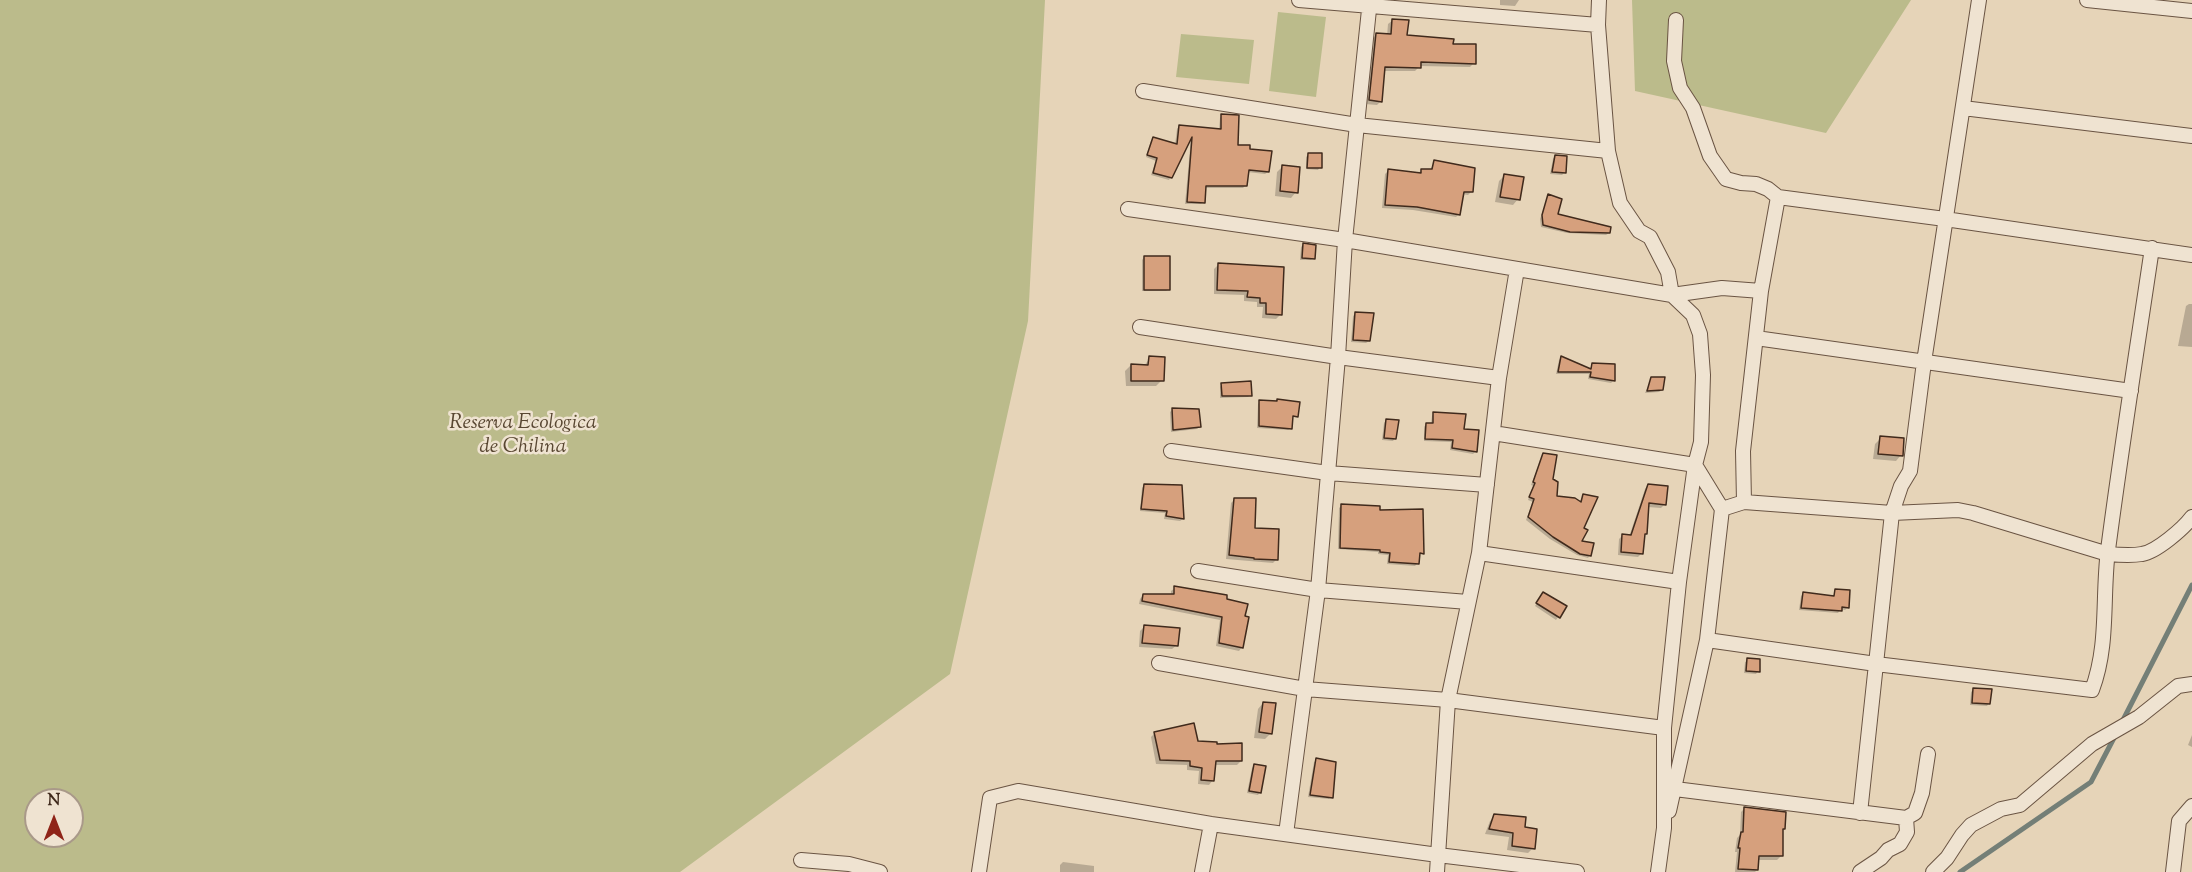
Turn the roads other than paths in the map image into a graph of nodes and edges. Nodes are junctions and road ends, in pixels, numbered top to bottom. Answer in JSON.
{"nodes":[{"id":1,"x":1299,"y":0,"type":"edge"},
{"id":2,"x":1599,"y":0,"type":"edge"},
{"id":3,"x":1979,"y":0,"type":"edge"},
{"id":4,"x":2087,"y":0,"type":"edge"},
{"id":5,"x":1369,"y":3,"type":"edge"},
{"id":6,"x":2192,"y":11,"type":"edge"},
{"id":7,"x":1676,"y":20,"type":"dead end"},
{"id":8,"x":1598,"y":25,"type":"junction"},
{"id":9,"x":1143,"y":91,"type":"dead end"},
{"id":10,"x":1963,"y":108,"type":"junction"},
{"id":11,"x":1357,"y":125,"type":"junction"},
{"id":12,"x":2192,"y":136,"type":"edge"},
{"id":13,"x":1608,"y":152,"type":"junction"},
{"id":14,"x":1779,"y":197,"type":"junction"},
{"id":15,"x":1128,"y":209,"type":"dead end"},
{"id":16,"x":1945,"y":219,"type":"junction"},
{"id":17,"x":1345,"y":240,"type":"junction"},
{"id":18,"x":2152,"y":248,"type":"junction"},
{"id":19,"x":2192,"y":255,"type":"edge"},
{"id":20,"x":1517,"y":269,"type":"junction"},
{"id":21,"x":1761,"y":291,"type":"junction"},
{"id":22,"x":1672,"y":295,"type":"junction"},
{"id":23,"x":1140,"y":327,"type":"dead end"},
{"id":24,"x":1756,"y":338,"type":"junction"},
{"id":25,"x":1338,"y":357,"type":"junction"},
{"id":26,"x":1924,"y":362,"type":"junction"},
{"id":27,"x":1499,"y":378,"type":"junction"},
{"id":28,"x":2131,"y":391,"type":"junction"},
{"id":29,"x":1493,"y":433,"type":"junction"},
{"id":30,"x":1171,"y":451,"type":"dead end"},
{"id":31,"x":1695,"y":465,"type":"junction"},
{"id":32,"x":1328,"y":473,"type":"junction"},
{"id":33,"x":1487,"y":485,"type":"junction"},
{"id":34,"x":1744,"y":502,"type":"junction"},
{"id":35,"x":1722,"y":509,"type":"junction"},
{"id":36,"x":1892,"y":513,"type":"junction"},
{"id":37,"x":2192,"y":517,"type":"edge"},
{"id":38,"x":1479,"y":553,"type":"junction"},
{"id":39,"x":2108,"y":554,"type":"junction"},
{"id":40,"x":1198,"y":572,"type":"dead end"},
{"id":41,"x":1679,"y":582,"type":"junction"},
{"id":42,"x":1318,"y":590,"type":"junction"},
{"id":43,"x":1468,"y":603,"type":"junction"},
{"id":44,"x":1707,"y":640,"type":"junction"},
{"id":45,"x":1159,"y":663,"type":"dead end"},
{"id":46,"x":1876,"y":664,"type":"junction"},
{"id":47,"x":2192,"y":684,"type":"edge"},
{"id":48,"x":1305,"y":689,"type":"junction"},
{"id":49,"x":1448,"y":700,"type":"junction"},
{"id":50,"x":1664,"y":728,"type":"junction"},
{"id":51,"x":1928,"y":754,"type":"dead end"},
{"id":52,"x":1675,"y":789,"type":"junction"},
{"id":53,"x":2192,"y":806,"type":"edge"},
{"id":54,"x":1860,"y":813,"type":"junction"},
{"id":55,"x":1906,"y":818,"type":"junction"},
{"id":56,"x":2186,"y":821,"type":"edge"},
{"id":57,"x":1211,"y":824,"type":"junction"},
{"id":58,"x":1664,"y":828,"type":"junction"},
{"id":59,"x":1286,"y":834,"type":"junction"},
{"id":60,"x":1438,"y":855,"type":"junction"},
{"id":61,"x":801,"y":860,"type":"dead end"},
{"id":62,"x":880,"y":872,"type":"edge"},
{"id":63,"x":979,"y":872,"type":"edge"},
{"id":64,"x":1202,"y":872,"type":"edge"},
{"id":65,"x":1437,"y":872,"type":"edge"},
{"id":66,"x":1577,"y":872,"type":"edge"},
{"id":67,"x":1658,"y":872,"type":"edge"},
{"id":68,"x":1860,"y":872,"type":"edge"},
{"id":69,"x":1933,"y":872,"type":"edge"},
{"id":70,"x":2173,"y":872,"type":"edge"}],
"edges":[{"from":1,"to":5,"type":"street"},
{"from":2,"to":8,"type":"street"},
{"from":3,"to":10,"type":"street"},
{"from":4,"to":6,"type":"street"},
{"from":5,"to":8,"type":"street"},
{"from":5,"to":11,"type":"street"},
{"from":7,"to":14,"type":"street"},
{"from":8,"to":13,"type":"street"},
{"from":9,"to":11,"type":"street"},
{"from":10,"to":12,"type":"street"},
{"from":10,"to":16,"type":"street"},
{"from":11,"to":13,"type":"street"},
{"from":11,"to":17,"type":"street"},
{"from":13,"to":22,"type":"street"},
{"from":14,"to":16,"type":"street"},
{"from":14,"to":21,"type":"street"},
{"from":15,"to":17,"type":"street"},
{"from":16,"to":18,"type":"street"},
{"from":16,"to":26,"type":"street"},
{"from":17,"to":20,"type":"street"},
{"from":17,"to":25,"type":"street"},
{"from":18,"to":19,"type":"street"},
{"from":18,"to":28,"type":"street"},
{"from":20,"to":22,"type":"street"},
{"from":20,"to":27,"type":"street"},
{"from":21,"to":22,"type":"street"},
{"from":21,"to":24,"type":"street"},
{"from":22,"to":31,"type":"street"},
{"from":23,"to":25,"type":"street"},
{"from":24,"to":26,"type":"street"},
{"from":24,"to":34,"type":"street"},
{"from":25,"to":27,"type":"street"},
{"from":25,"to":32,"type":"street"},
{"from":26,"to":28,"type":"street"},
{"from":26,"to":36,"type":"street"},
{"from":27,"to":29,"type":"street"},
{"from":28,"to":39,"type":"street"},
{"from":29,"to":31,"type":"street"},
{"from":29,"to":33,"type":"street"},
{"from":30,"to":32,"type":"street"},
{"from":31,"to":35,"type":"street"},
{"from":31,"to":41,"type":"street"},
{"from":32,"to":33,"type":"street"},
{"from":32,"to":42,"type":"street"},
{"from":33,"to":38,"type":"street"},
{"from":34,"to":35,"type":"street"},
{"from":34,"to":36,"type":"street"},
{"from":35,"to":44,"type":"street"},
{"from":36,"to":39,"type":"street"},
{"from":36,"to":46,"type":"street"},
{"from":37,"to":39,"type":"street"},
{"from":38,"to":41,"type":"street"},
{"from":38,"to":43,"type":"street"},
{"from":39,"to":46,"type":"street"},
{"from":40,"to":42,"type":"street"},
{"from":41,"to":50,"type":"street"},
{"from":42,"to":43,"type":"street"},
{"from":42,"to":48,"type":"street"},
{"from":43,"to":49,"type":"street"},
{"from":44,"to":46,"type":"street"},
{"from":44,"to":52,"type":"street"},
{"from":45,"to":48,"type":"street"},
{"from":46,"to":54,"type":"street"},
{"from":47,"to":69,"type":"street"},
{"from":48,"to":49,"type":"street"},
{"from":48,"to":59,"type":"street"},
{"from":49,"to":50,"type":"street"},
{"from":49,"to":60,"type":"street"},
{"from":50,"to":58,"type":"street"},
{"from":51,"to":55,"type":"street"},
{"from":52,"to":54,"type":"street"},
{"from":52,"to":58,"type":"street"},
{"from":53,"to":56,"type":"street"},
{"from":54,"to":55,"type":"street"},
{"from":55,"to":68,"type":"street"},
{"from":56,"to":70,"type":"street"},
{"from":57,"to":59,"type":"street"},
{"from":57,"to":63,"type":"street"},
{"from":57,"to":64,"type":"street"},
{"from":58,"to":67,"type":"street"},
{"from":59,"to":60,"type":"street"},
{"from":60,"to":65,"type":"street"},
{"from":60,"to":66,"type":"street"},
{"from":61,"to":62,"type":"street"}]}
